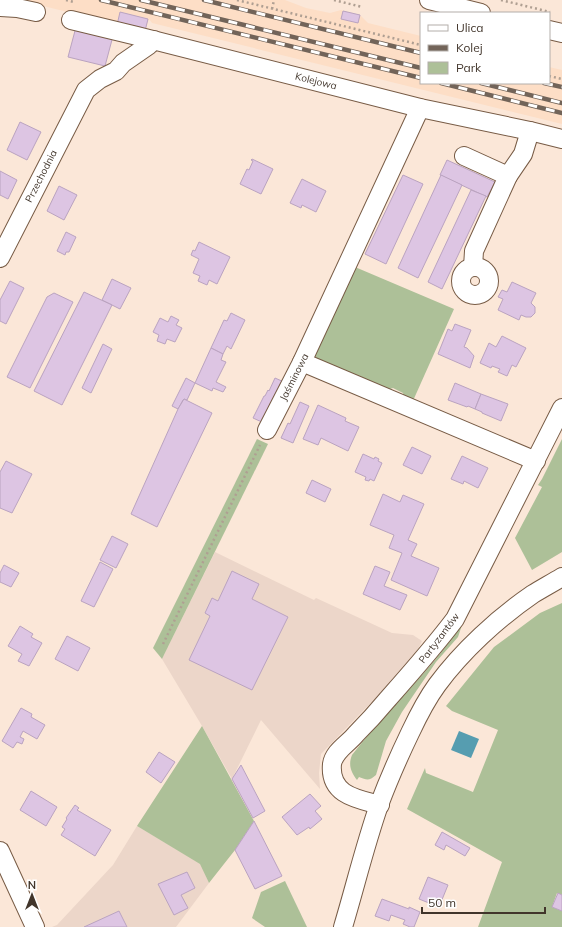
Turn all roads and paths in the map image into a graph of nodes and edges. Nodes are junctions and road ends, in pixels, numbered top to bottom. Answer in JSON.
{"nodes":[{"id":1,"x":238,"y":0,"type":"edge"},
{"id":2,"x":274,"y":0,"type":"edge"},
{"id":3,"x":334,"y":0,"type":"edge"},
{"id":4,"x":428,"y":0,"type":"edge"},
{"id":5,"x":501,"y":0,"type":"edge"},
{"id":6,"x":0,"y":7,"type":"edge"},
{"id":7,"x":362,"y":7,"type":"dead end"},
{"id":8,"x":272,"y":8,"type":"junction"},
{"id":9,"x":36,"y":12,"type":"dead end"},
{"id":10,"x":477,"y":12,"type":"edge"},
{"id":11,"x":529,"y":12,"type":"edge"},
{"id":12,"x":71,"y":20,"type":"dead end"},
{"id":13,"x":552,"y":22,"type":"edge"},
{"id":14,"x":562,"y":33,"type":"edge"},
{"id":15,"x":154,"y":40,"type":"junction"},
{"id":16,"x":420,"y":45,"type":"edge"},
{"id":17,"x":550,"y":76,"type":"edge"},
{"id":18,"x":562,"y":79,"type":"edge"},
{"id":19,"x":420,"y":108,"type":"junction"},
{"id":20,"x":530,"y":131,"type":"junction"},
{"id":21,"x":562,"y":138,"type":"edge"},
{"id":22,"x":464,"y":156,"type":"dead end"},
{"id":23,"x":508,"y":176,"type":"junction"},
{"id":24,"x":0,"y":258,"type":"edge"},
{"id":25,"x":473,"y":267,"type":"dead end"},
{"id":26,"x":302,"y":362,"type":"junction"},
{"id":27,"x":562,"y":408,"type":"edge"},
{"id":28,"x":267,"y":430,"type":"joint"},
{"id":29,"x":536,"y":461,"type":"junction"},
{"id":30,"x":562,"y":577,"type":"edge"},
{"id":31,"x":163,"y":644,"type":"dead end"},
{"id":32,"x":380,"y":804,"type":"junction"},
{"id":33,"x":0,"y":851,"type":"edge"},
{"id":34,"x":35,"y":927,"type":"edge"},
{"id":35,"x":343,"y":927,"type":"edge"}],
"edges":[{"from":1,"to":8,"type":"path"},
{"from":2,"to":8,"type":"path"},
{"from":3,"to":7,"type":"path"},
{"from":4,"to":10,"type":"street"},
{"from":5,"to":11,"type":"path"},
{"from":6,"to":9,"type":"street"},
{"from":8,"to":16,"type":"path"},
{"from":12,"to":15,"type":"street","name":"Kolejowa"},
{"from":13,"to":14,"type":"street"},
{"from":15,"to":19,"type":"street","name":"Kolejowa"},
{"from":15,"to":24,"type":"street","name":"Przechodnia"},
{"from":17,"to":18,"type":"path"},
{"from":19,"to":20,"type":"street","name":"Kolejowa"},
{"from":19,"to":26,"type":"street","name":"Jaśminowa"},
{"from":20,"to":21,"type":"street","name":"Kolejowa"},
{"from":20,"to":23,"type":"street"},
{"from":22,"to":23,"type":"street"},
{"from":23,"to":25,"type":"street"},
{"from":26,"to":28,"type":"street","name":"Jaśminowa"},
{"from":26,"to":29,"type":"street"},
{"from":27,"to":29,"type":"street","name":"Partyzantów"},
{"from":28,"to":31,"type":"path"},
{"from":29,"to":32,"type":"street","name":"Partyzantów"},
{"from":30,"to":32,"type":"street"},
{"from":32,"to":35,"type":"street"},
{"from":33,"to":34,"type":"street"}]}
